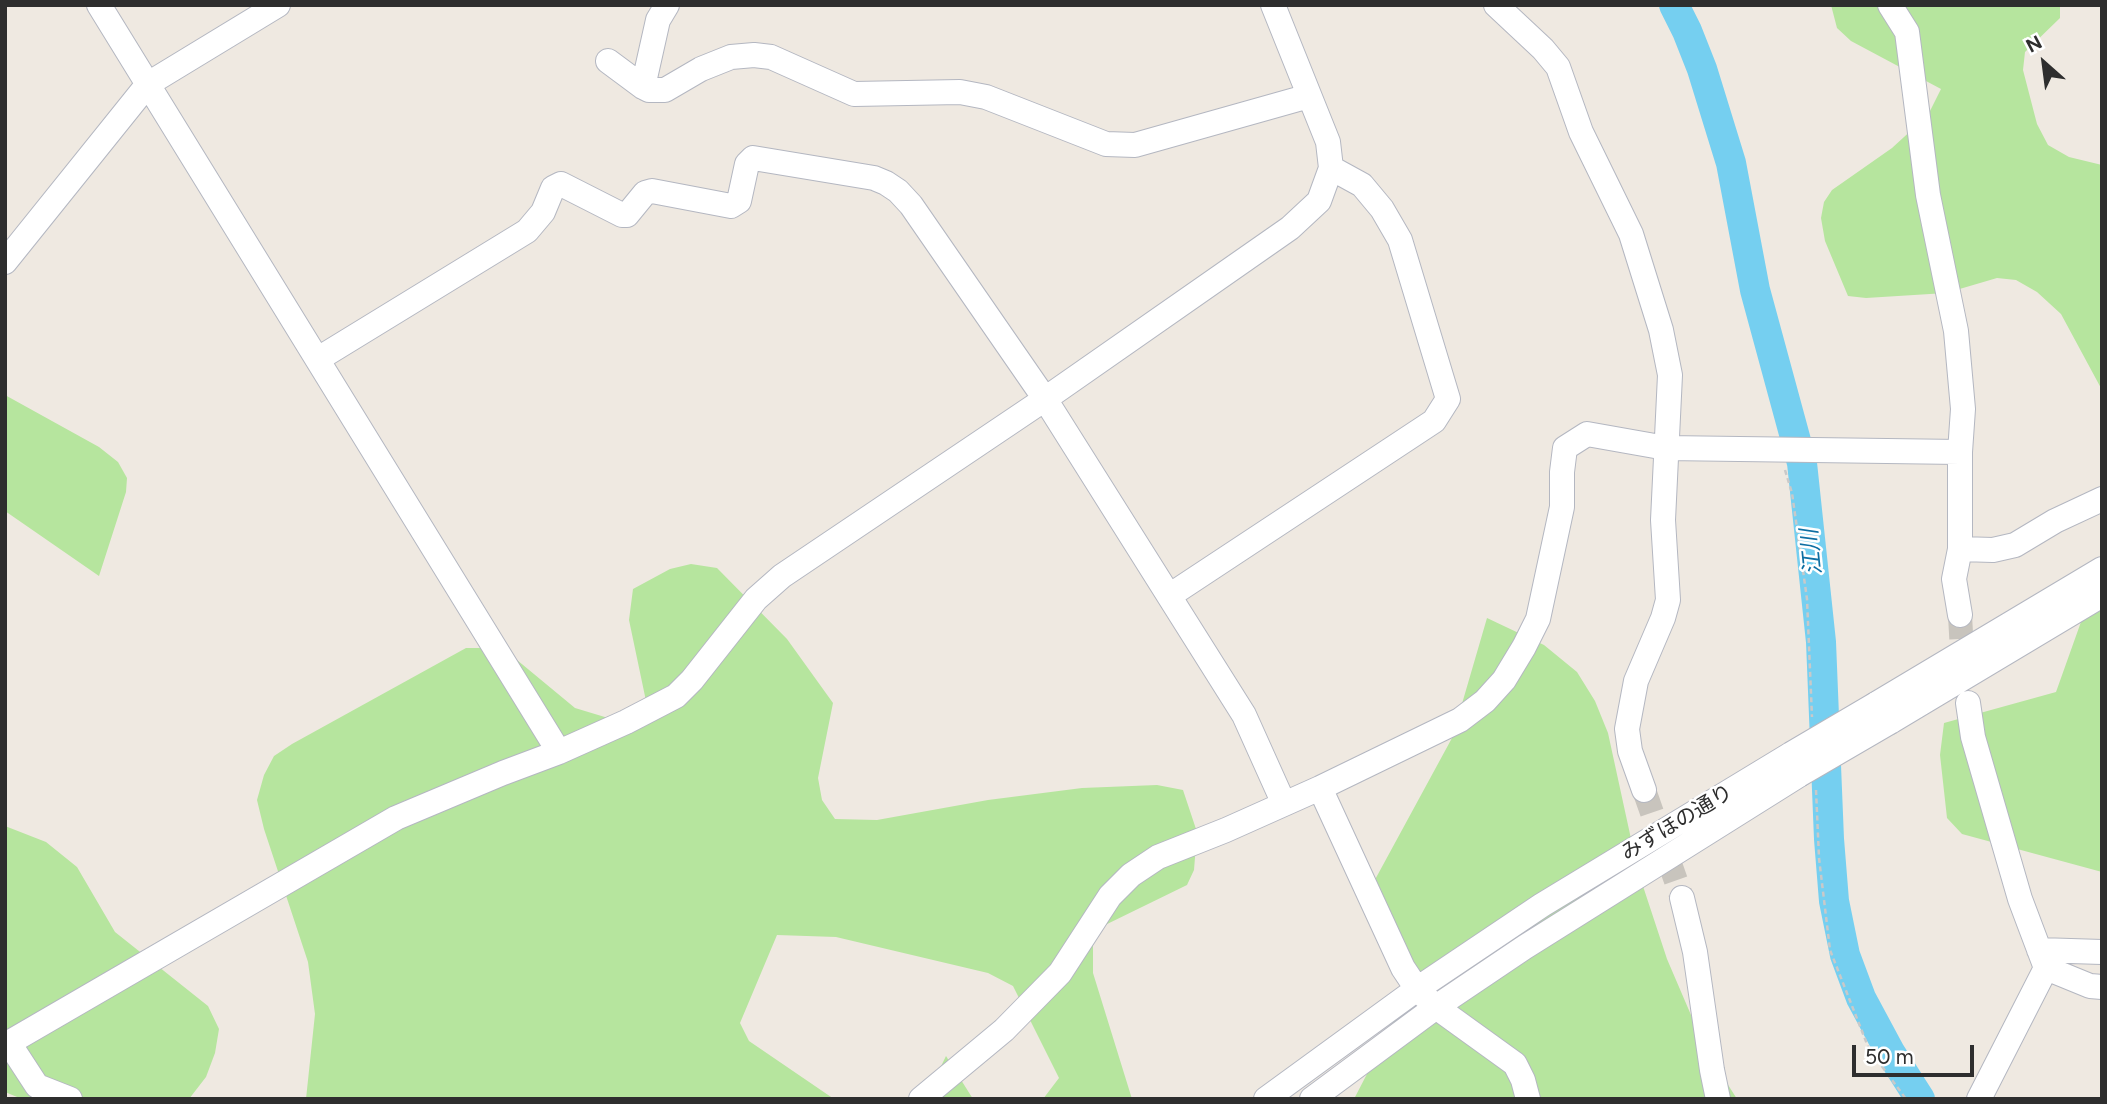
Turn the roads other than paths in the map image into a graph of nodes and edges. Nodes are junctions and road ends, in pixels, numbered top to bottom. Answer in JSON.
{"nodes":[{"id":1,"x":99,"y":5,"type":"edge"},
{"id":2,"x":278,"y":5,"type":"edge"},
{"id":3,"x":667,"y":5,"type":"edge"},
{"id":4,"x":1273,"y":5,"type":"edge"},
{"id":5,"x":1496,"y":5,"type":"edge"},
{"id":6,"x":1890,"y":5,"type":"edge"},
{"id":7,"x":608,"y":61,"type":"dead end"},
{"id":8,"x":148,"y":84,"type":"junction"},
{"id":9,"x":643,"y":87,"type":"junction"},
{"id":10,"x":1309,"y":96,"type":"junction"},
{"id":11,"x":1331,"y":167,"type":"junction"},
{"id":12,"x":5,"y":262,"type":"edge"},
{"id":13,"x":318,"y":359,"type":"junction"},
{"id":14,"x":1045,"y":399,"type":"junction"},
{"id":15,"x":1666,"y":448,"type":"junction"},
{"id":16,"x":1960,"y":452,"type":"junction"},
{"id":17,"x":2102,"y":499,"type":"edge"},
{"id":18,"x":1960,"y":550,"type":"junction"},
{"id":19,"x":2102,"y":569,"type":"edge"},
{"id":20,"x":1169,"y":596,"type":"junction"},
{"id":21,"x":2102,"y":596,"type":"edge"},
{"id":22,"x":1960,"y":615,"type":"tunnel mouth"},
{"id":23,"x":1968,"y":703,"type":"dead end"},
{"id":24,"x":1883,"y":713,"type":"junction"},
{"id":25,"x":559,"y":752,"type":"junction"},
{"id":26,"x":1795,"y":765,"type":"junction"},
{"id":27,"x":1320,"y":788,"type":"junction"},
{"id":28,"x":1644,"y":790,"type":"tunnel mouth"},
{"id":29,"x":1284,"y":804,"type":"junction"},
{"id":30,"x":1682,"y":898,"type":"tunnel mouth"},
{"id":31,"x":2102,"y":952,"type":"edge"},
{"id":32,"x":2043,"y":959,"type":"junction"},
{"id":33,"x":2102,"y":987,"type":"edge"},
{"id":34,"x":1417,"y":989,"type":"junction"},
{"id":35,"x":1436,"y":1007,"type":"junction"},
{"id":36,"x":7,"y":1044,"type":"edge"},
{"id":37,"x":70,"y":1099,"type":"edge"},
{"id":38,"x":921,"y":1099,"type":"edge"},
{"id":39,"x":1266,"y":1099,"type":"edge"},
{"id":40,"x":1312,"y":1099,"type":"edge"},
{"id":41,"x":1528,"y":1099,"type":"edge"},
{"id":42,"x":1718,"y":1099,"type":"edge"},
{"id":43,"x":1979,"y":1099,"type":"edge"}],
"edges":[{"from":1,"to":8,"type":"street"},
{"from":2,"to":8,"type":"street"},
{"from":3,"to":9,"type":"street"},
{"from":4,"to":10,"type":"street"},
{"from":5,"to":15,"type":"street"},
{"from":6,"to":16,"type":"street"},
{"from":7,"to":9,"type":"street"},
{"from":8,"to":12,"type":"street"},
{"from":8,"to":13,"type":"street"},
{"from":9,"to":10,"type":"street"},
{"from":10,"to":11,"type":"street"},
{"from":11,"to":14,"type":"street"},
{"from":11,"to":20,"type":"street"},
{"from":13,"to":14,"type":"street"},
{"from":13,"to":25,"type":"street"},
{"from":14,"to":20,"type":"street"},
{"from":14,"to":25,"type":"street"},
{"from":15,"to":16,"type":"street"},
{"from":15,"to":27,"type":"street"},
{"from":15,"to":28,"type":"street"},
{"from":16,"to":18,"type":"street"},
{"from":17,"to":18,"type":"street"},
{"from":18,"to":22,"type":"street"},
{"from":19,"to":24,"type":"street","name":"みずほの通り"},
{"from":20,"to":29,"type":"street"},
{"from":21,"to":24,"type":"street","name":"みずほの通り"},
{"from":23,"to":32,"type":"street"},
{"from":24,"to":26,"type":"street","name":"みずほの通り","bridge":true},
{"from":25,"to":36,"type":"street"},
{"from":26,"to":34,"type":"street","name":"みずほの通り"},
{"from":26,"to":35,"type":"street","name":"みずほの通り"},
{"from":27,"to":29,"type":"street"},
{"from":27,"to":34,"type":"street"},
{"from":29,"to":38,"type":"street"},
{"from":30,"to":42,"type":"street"},
{"from":31,"to":32,"type":"street"},
{"from":32,"to":33,"type":"street"},
{"from":32,"to":43,"type":"street"},
{"from":34,"to":35,"type":"street"},
{"from":34,"to":39,"type":"street","name":"みずほの通り"},
{"from":35,"to":40,"type":"street","name":"みずほの通り"},
{"from":35,"to":41,"type":"street"},
{"from":36,"to":37,"type":"street"}]}
